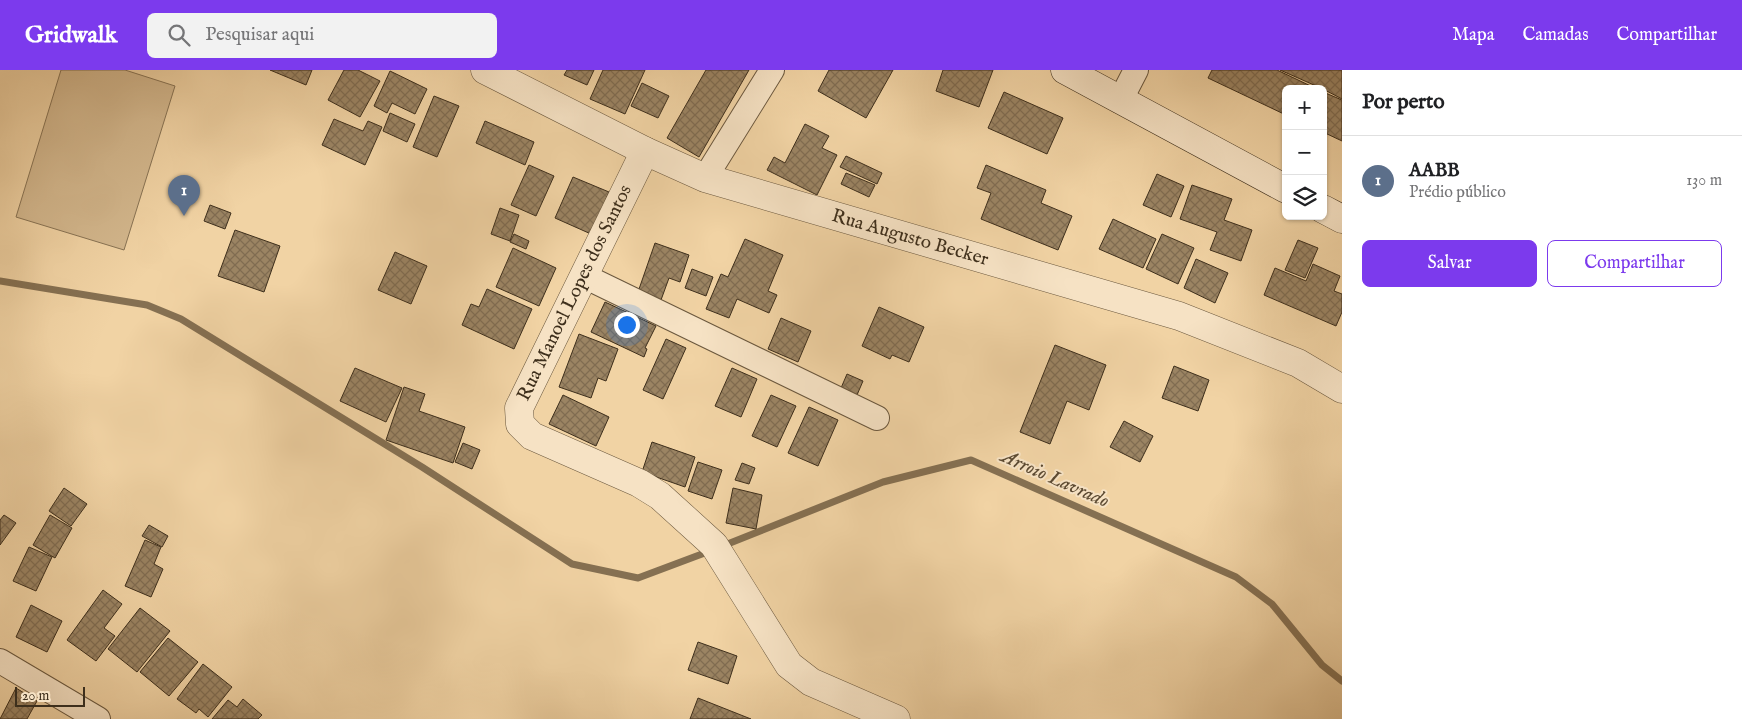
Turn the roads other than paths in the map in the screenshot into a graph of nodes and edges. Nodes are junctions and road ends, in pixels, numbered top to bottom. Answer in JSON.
{"nodes":[{"id":1,"x":485,"y":70,"type":"edge"},
{"id":2,"x":772,"y":70,"type":"edge"},
{"id":3,"x":1065,"y":70,"type":"edge"},
{"id":4,"x":1136,"y":70,"type":"edge"},
{"id":5,"x":1120,"y":101,"type":"junction"},
{"id":6,"x":645,"y":151,"type":"junction"},
{"id":7,"x":705,"y":178,"type":"junction"},
{"id":8,"x":1282,"y":187,"type":"edge"},
{"id":9,"x":1327,"y":211,"type":"edge"},
{"id":10,"x":1342,"y":219,"type":"edge"},
{"id":11,"x":584,"y":276,"type":"junction"},
{"id":12,"x":1342,"y":389,"type":"edge"},
{"id":13,"x":877,"y":418,"type":"dead end"},
{"id":14,"x":0,"y":661,"type":"edge"},
{"id":15,"x":98,"y":719,"type":"edge"},
{"id":16,"x":896,"y":719,"type":"edge"}],
"edges":[{"from":1,"to":6,"type":"street","name":"Rua Augusto Becker"},
{"from":2,"to":7,"type":"street"},
{"from":3,"to":5,"type":"street"},
{"from":4,"to":5,"type":"street"},
{"from":5,"to":8,"type":"street"},
{"from":6,"to":7,"type":"street","name":"Rua Augusto Becker"},
{"from":6,"to":11,"type":"street","name":"Rua Manoel Lopes dos Santos"},
{"from":7,"to":12,"type":"street","name":"Rua Augusto Becker"},
{"from":9,"to":10,"type":"street"},
{"from":11,"to":13,"type":"street"},
{"from":11,"to":16,"type":"street","name":"Rua Manoel Lopes dos Santos"},
{"from":14,"to":15,"type":"street"}]}
